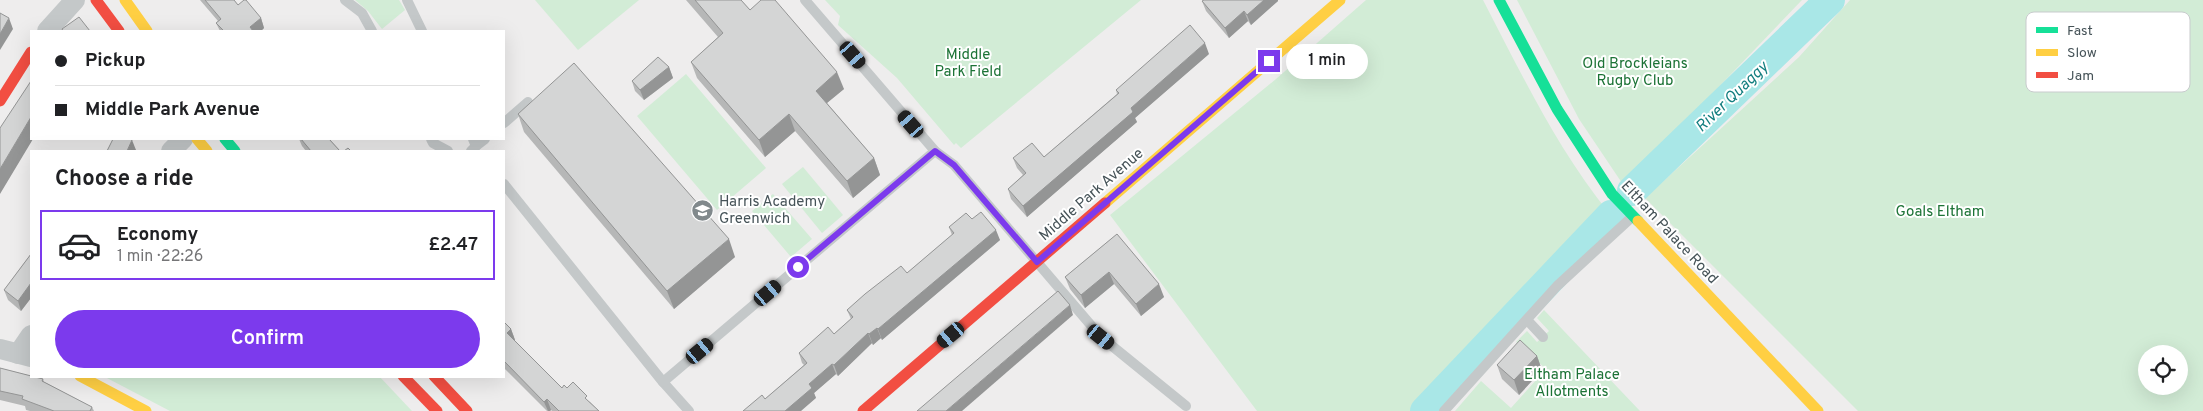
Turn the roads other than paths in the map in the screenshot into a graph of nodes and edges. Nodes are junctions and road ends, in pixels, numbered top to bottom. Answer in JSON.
{"nodes":[{"id":1,"x":75,"y":0,"type":"edge"},
{"id":2,"x":96,"y":0,"type":"edge"},
{"id":3,"x":125,"y":0,"type":"edge"},
{"id":4,"x":345,"y":0,"type":"edge"},
{"id":5,"x":407,"y":0,"type":"edge"},
{"id":6,"x":805,"y":0,"type":"edge"},
{"id":7,"x":1340,"y":0,"type":"edge"},
{"id":8,"x":1498,"y":0,"type":"edge"},
{"id":9,"x":48,"y":30,"type":"edge"},
{"id":10,"x":118,"y":30,"type":"edge"},
{"id":11,"x":146,"y":30,"type":"edge"},
{"id":12,"x":371,"y":30,"type":"edge"},
{"id":13,"x":422,"y":30,"type":"edge"},
{"id":14,"x":30,"y":54,"type":"edge"},
{"id":15,"x":0,"y":101,"type":"edge"},
{"id":16,"x":528,"y":102,"type":"edge"},
{"id":17,"x":505,"y":122,"type":"edge"},
{"id":18,"x":182,"y":140,"type":"edge"},
{"id":19,"x":198,"y":140,"type":"edge"},
{"id":20,"x":226,"y":140,"type":"edge"},
{"id":21,"x":432,"y":140,"type":"edge"},
{"id":22,"x":172,"y":150,"type":"edge"},
{"id":23,"x":206,"y":150,"type":"edge"},
{"id":24,"x":234,"y":150,"type":"edge"},
{"id":25,"x":446,"y":150,"type":"edge"},
{"id":26,"x":935,"y":151,"type":"junction"},
{"id":27,"x":505,"y":185,"type":"edge"},
{"id":28,"x":1632,"y":217,"type":"junction"},
{"id":29,"x":1037,"y":262,"type":"junction"},
{"id":30,"x":1526,"y":320,"type":"junction"},
{"id":31,"x":30,"y":337,"type":"edge"},
{"id":32,"x":1543,"y":337,"type":"dead end"},
{"id":33,"x":16,"y":353,"type":"edge"},
{"id":34,"x":83,"y":378,"type":"edge"},
{"id":35,"x":405,"y":378,"type":"edge"},
{"id":36,"x":436,"y":378,"type":"edge"},
{"id":37,"x":663,"y":382,"type":"junction"},
{"id":38,"x":1186,"y":406,"type":"dead end"},
{"id":39,"x":136,"y":409,"type":"edge"},
{"id":40,"x":437,"y":411,"type":"edge"},
{"id":41,"x":467,"y":411,"type":"edge"},
{"id":42,"x":689,"y":411,"type":"edge"},
{"id":43,"x":863,"y":411,"type":"edge"},
{"id":44,"x":1444,"y":411,"type":"edge"},
{"id":45,"x":1818,"y":411,"type":"edge"}],
"edges":[{"from":1,"to":9,"type":"street"},
{"from":2,"to":10,"type":"street"},
{"from":3,"to":11,"type":"street"},
{"from":4,"to":12,"type":"lane"},
{"from":5,"to":13,"type":"lane"},
{"from":6,"to":26,"type":"lane"},
{"from":7,"to":29,"type":"street","name":"Middle Park Avenue"},
{"from":8,"to":28,"type":"street","name":"Eltham Palace Road"},
{"from":14,"to":15,"type":"street"},
{"from":16,"to":17,"type":"lane"},
{"from":18,"to":22,"type":"street"},
{"from":19,"to":23,"type":"street"},
{"from":20,"to":24,"type":"street"},
{"from":21,"to":25,"type":"lane"},
{"from":26,"to":29,"type":"lane"},
{"from":26,"to":37,"type":"lane"},
{"from":27,"to":37,"type":"lane"},
{"from":28,"to":30,"type":"lane"},
{"from":28,"to":45,"type":"street","name":"Eltham Palace Road"},
{"from":29,"to":38,"type":"lane"},
{"from":29,"to":43,"type":"street","name":"Middle Park Avenue"},
{"from":30,"to":32,"type":"lane"},
{"from":30,"to":44,"type":"lane"},
{"from":31,"to":33,"type":"street"},
{"from":34,"to":39,"type":"street"},
{"from":35,"to":40,"type":"street"},
{"from":36,"to":41,"type":"street"},
{"from":37,"to":42,"type":"lane"}]}
